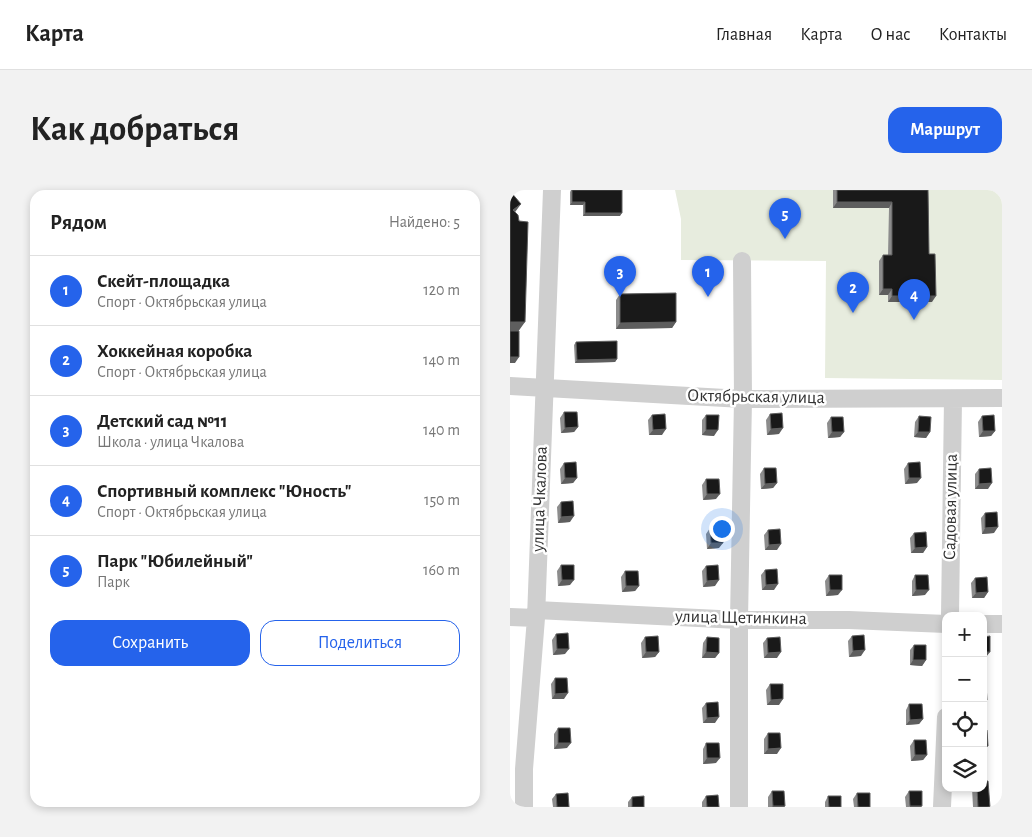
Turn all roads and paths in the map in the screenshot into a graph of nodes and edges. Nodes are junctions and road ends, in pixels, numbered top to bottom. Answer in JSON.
{"nodes":[{"id":1,"x":552,"y":190,"type":"edge"},
{"id":2,"x":742,"y":261,"type":"dead end"},
{"id":3,"x":510,"y":386,"type":"edge"},
{"id":4,"x":544,"y":387,"type":"junction"},
{"id":5,"x":743,"y":398,"type":"junction"},
{"id":6,"x":1002,"y":398,"type":"edge"},
{"id":7,"x":953,"y":399,"type":"junction"},
{"id":8,"x":950,"y":612,"type":"edge"},
{"id":9,"x":536,"y":614,"type":"junction"},
{"id":10,"x":510,"y":617,"type":"edge"},
{"id":11,"x":739,"y":620,"type":"junction"},
{"id":12,"x":942,"y":624,"type":"edge"},
{"id":13,"x":987,"y":624,"type":"edge"},
{"id":14,"x":1002,"y":624,"type":"edge"},
{"id":15,"x":945,"y":747,"type":"edge"},
{"id":16,"x":517,"y":769,"type":"edge"},
{"id":17,"x":524,"y":807,"type":"edge"},
{"id":18,"x":739,"y":807,"type":"edge"},
{"id":19,"x":942,"y":807,"type":"edge"}],
"edges":[{"from":1,"to":4,"type":"street","name":"улица Чкалова"},
{"from":2,"to":5,"type":"street"},
{"from":3,"to":4,"type":"street","name":"Октябрьская улица"},
{"from":4,"to":5,"type":"street","name":"Октябрьская улица"},
{"from":4,"to":9,"type":"street","name":"улица Чкалова"},
{"from":5,"to":7,"type":"street","name":"Октябрьская улица"},
{"from":5,"to":11,"type":"street"},
{"from":6,"to":7,"type":"street","name":"Октябрьская улица"},
{"from":7,"to":8,"type":"street","name":"Садовая улица"},
{"from":9,"to":10,"type":"street","name":"улица Щетинкина"},
{"from":9,"to":11,"type":"street","name":"улица Щетинкина"},
{"from":9,"to":16,"type":"street","name":"улица Чкалова"},
{"from":11,"to":12,"type":"street","name":"улица Щетинкина"},
{"from":11,"to":18,"type":"street"},
{"from":13,"to":14,"type":"street"},
{"from":15,"to":19,"type":"street"},
{"from":16,"to":17,"type":"street","name":"улица Чкалова"}]}
